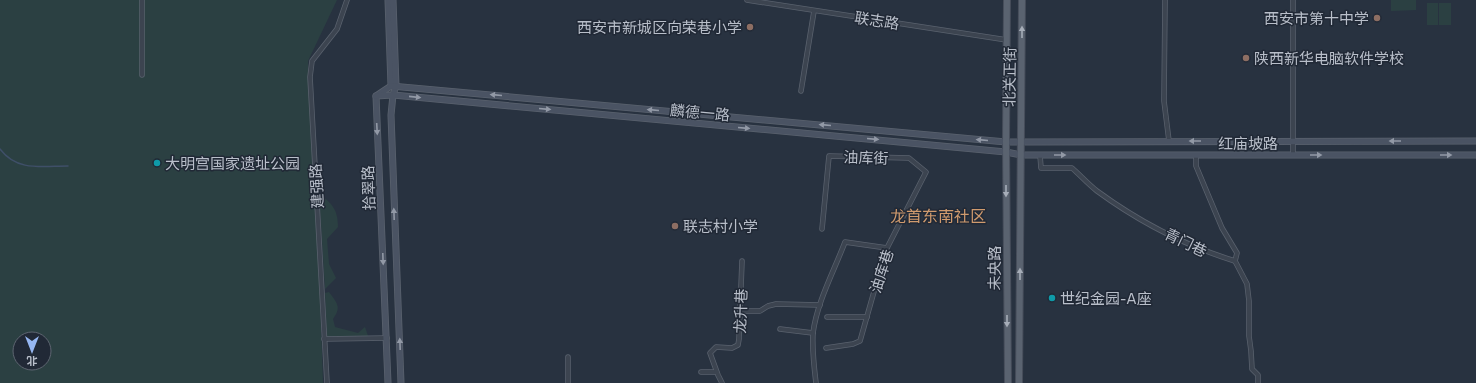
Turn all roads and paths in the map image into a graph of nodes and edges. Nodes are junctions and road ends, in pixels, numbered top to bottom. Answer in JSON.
{"nodes":[{"id":1,"x":142,"y":0,"type":"edge"},
{"id":2,"x":347,"y":0,"type":"edge"},
{"id":3,"x":388,"y":0,"type":"edge"},
{"id":4,"x":393,"y":0,"type":"edge"},
{"id":5,"x":751,"y":0,"type":"edge"},
{"id":6,"x":1007,"y":0,"type":"edge"},
{"id":7,"x":1022,"y":0,"type":"edge"},
{"id":8,"x":1164,"y":0,"type":"edge"},
{"id":9,"x":1293,"y":0,"type":"edge"},
{"id":10,"x":814,"y":11,"type":"junction"},
{"id":11,"x":1007,"y":40,"type":"junction"},
{"id":12,"x":142,"y":76,"type":"dead end"},
{"id":13,"x":394,"y":86,"type":"junction"},
{"id":14,"x":801,"y":91,"type":"dead end"},
{"id":15,"x":393,"y":95,"type":"junction"},
{"id":16,"x":376,"y":96,"type":"junction"},
{"id":17,"x":1021,"y":141,"type":"junction"},
{"id":18,"x":1169,"y":141,"type":"junction"},
{"id":19,"x":1476,"y":141,"type":"edge"},
{"id":20,"x":1006,"y":142,"type":"junction"},
{"id":21,"x":1292,"y":142,"type":"junction"},
{"id":22,"x":1006,"y":152,"type":"junction"},
{"id":23,"x":1021,"y":155,"type":"junction"},
{"id":24,"x":1040,"y":155,"type":"junction"},
{"id":25,"x":1196,"y":155,"type":"junction"},
{"id":26,"x":1293,"y":155,"type":"junction"},
{"id":27,"x":1476,"y":155,"type":"edge"},
{"id":28,"x":926,"y":172,"type":"joint"},
{"id":29,"x":822,"y":229,"type":"dead end"},
{"id":30,"x":887,"y":248,"type":"junction"},
{"id":31,"x":742,"y":261,"type":"dead end"},
{"id":32,"x":1235,"y":261,"type":"junction"},
{"id":33,"x":820,"y":305,"type":"junction"},
{"id":34,"x":740,"y":311,"type":"junction"},
{"id":35,"x":827,"y":317,"type":"dead end"},
{"id":36,"x":868,"y":317,"type":"junction"},
{"id":37,"x":780,"y":329,"type":"dead end"},
{"id":38,"x":813,"y":333,"type":"junction"},
{"id":39,"x":387,"y":338,"type":"junction"},
{"id":40,"x":324,"y":339,"type":"junction"},
{"id":41,"x":826,"y":348,"type":"dead end"},
{"id":42,"x":568,"y":357,"type":"dead end"},
{"id":43,"x":701,"y":372,"type":"dead end"},
{"id":44,"x":716,"y":372,"type":"junction"},
{"id":45,"x":327,"y":383,"type":"edge"},
{"id":46,"x":388,"y":383,"type":"edge"},
{"id":47,"x":401,"y":383,"type":"edge"},
{"id":48,"x":568,"y":383,"type":"edge"},
{"id":49,"x":722,"y":383,"type":"edge"},
{"id":50,"x":816,"y":383,"type":"edge"},
{"id":51,"x":1008,"y":383,"type":"edge"},
{"id":52,"x":1019,"y":383,"type":"edge"},
{"id":53,"x":1258,"y":383,"type":"edge"}],
"edges":[{"from":1,"to":12,"type":"street"},
{"from":2,"to":40,"type":"street","name":"建强路"},
{"from":3,"to":13,"type":"main road","name":"拾翠路"},
{"from":4,"to":13,"type":"main road","name":"拾翠路"},
{"from":5,"to":10,"type":"street","name":"联志路"},
{"from":6,"to":11,"type":"main road","name":"北关正街"},
{"from":17,"to":7,"type":"main road","name":"北关正街","one_way":true},
{"from":8,"to":18,"type":"street"},
{"from":9,"to":21,"type":"street"},
{"from":10,"to":11,"type":"street","name":"联志路"},
{"from":10,"to":14,"type":"street"},
{"from":11,"to":20,"type":"main road","name":"北关正街"},
{"from":13,"to":15,"type":"main road","name":"拾翠路"},
{"from":13,"to":16,"type":"main road"},
{"from":20,"to":13,"type":"main road","name":"麟德一路","one_way":true},
{"from":15,"to":16,"type":"main road","name":"麟德一路"},
{"from":15,"to":22,"type":"main road","name":"麟德一路","one_way":true},
{"from":47,"to":15,"type":"main road","name":"拾翠路","one_way":true},
{"from":16,"to":39,"type":"main road","name":"拾翠路","one_way":true},
{"from":17,"to":18,"type":"main road","name":"红庙坡路"},
{"from":17,"to":20,"type":"main road","name":"麟德一路"},
{"from":17,"to":23,"type":"main road","name":"北关正街"},
{"from":21,"to":18,"type":"main road","name":"红庙坡路","one_way":true},
{"from":19,"to":21,"type":"main road","name":"红庙坡路","one_way":true},
{"from":20,"to":22,"type":"main road","name":"北关正街"},
{"from":21,"to":26,"type":"street"},
{"from":22,"to":23,"type":"main road","name":"麟德一路"},
{"from":22,"to":51,"type":"main road","name":"未央路","one_way":true},
{"from":23,"to":24,"type":"main road","name":"红庙坡路"},
{"from":52,"to":23,"type":"main road","name":"未央路","one_way":true},
{"from":24,"to":25,"type":"main road","name":"红庙坡路","one_way":true},
{"from":24,"to":32,"type":"street","name":"青门巷"},
{"from":25,"to":26,"type":"main road","name":"红庙坡路"},
{"from":25,"to":32,"type":"street"},
{"from":26,"to":27,"type":"main road","name":"红庙坡路","one_way":true},
{"from":28,"to":29,"type":"street","name":"油库街"},
{"from":28,"to":30,"type":"street","name":"油库巷"},
{"from":30,"to":33,"type":"street"},
{"from":30,"to":36,"type":"street","name":"油库巷"},
{"from":31,"to":34,"type":"street","name":"龙升巷"},
{"from":32,"to":53,"type":"street"},
{"from":33,"to":34,"type":"street"},
{"from":33,"to":38,"type":"street"},
{"from":34,"to":44,"type":"street","name":"龙升巷"},
{"from":35,"to":36,"type":"street"},
{"from":36,"to":41,"type":"street","name":"油库巷"},
{"from":37,"to":38,"type":"street"},
{"from":38,"to":50,"type":"street"},
{"from":39,"to":40,"type":"street"},
{"from":39,"to":46,"type":"main road","name":"拾翠路"},
{"from":40,"to":45,"type":"street","name":"建强路"},
{"from":42,"to":48,"type":"street"},
{"from":43,"to":44,"type":"street"},
{"from":44,"to":49,"type":"street","name":"龙升巷"}]}
